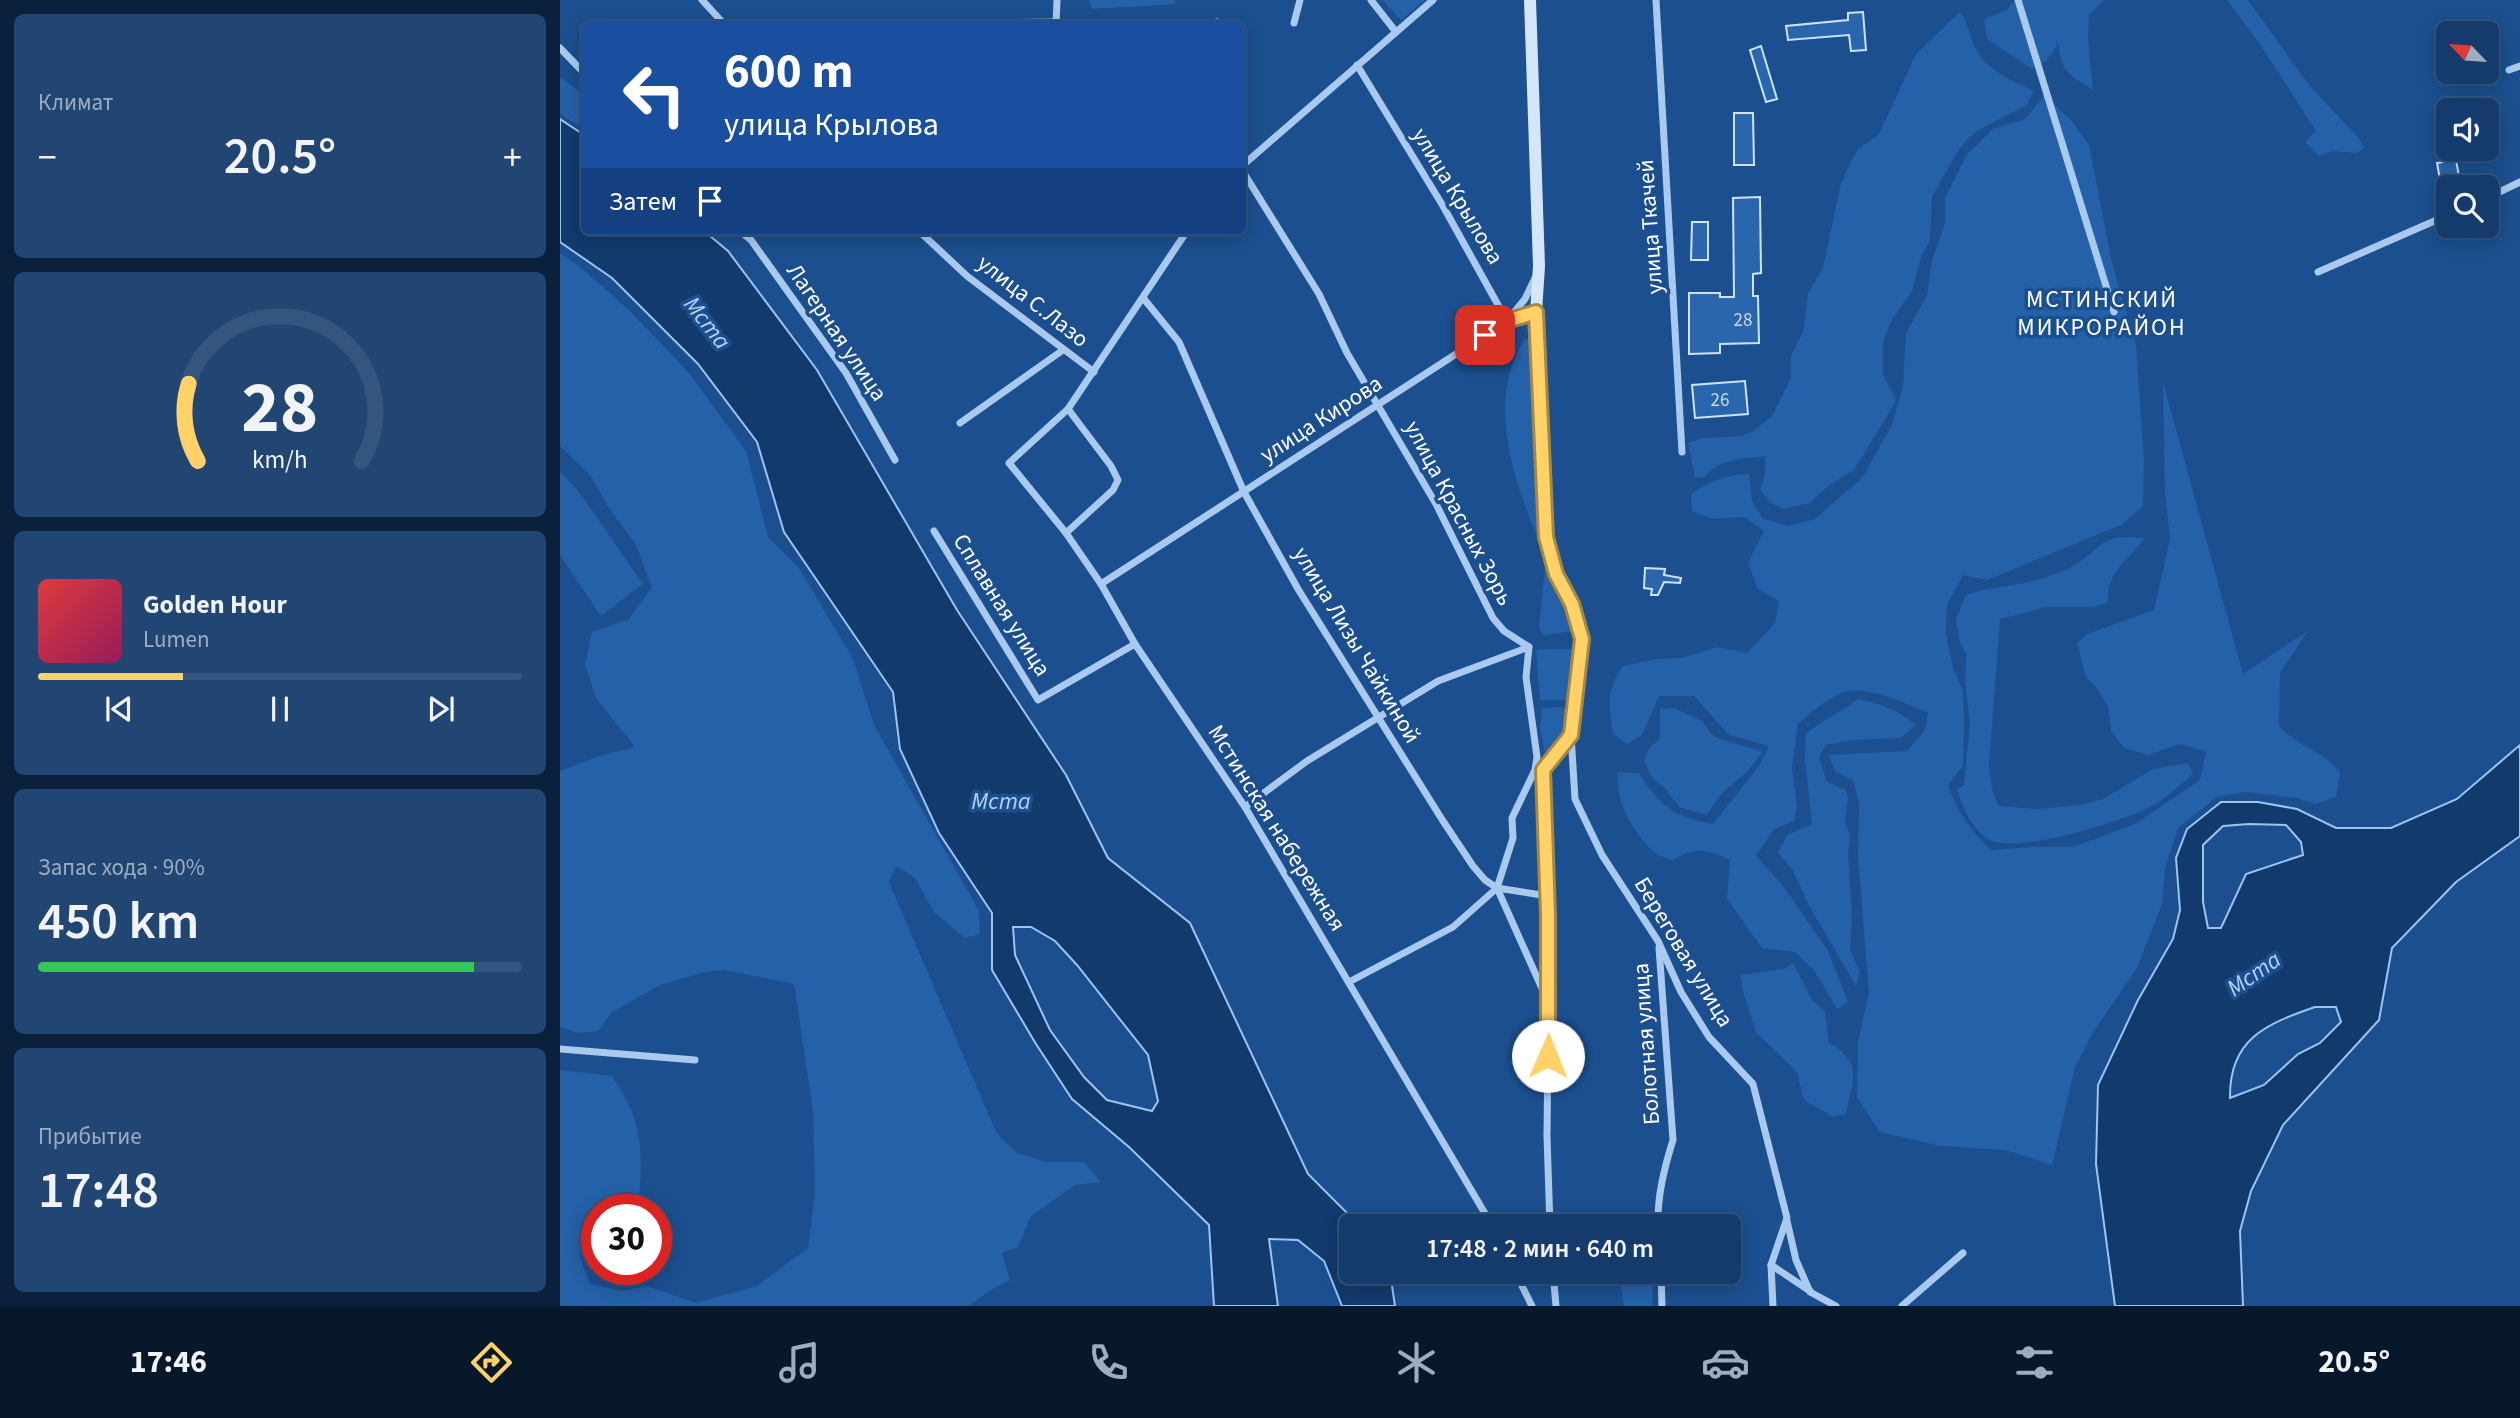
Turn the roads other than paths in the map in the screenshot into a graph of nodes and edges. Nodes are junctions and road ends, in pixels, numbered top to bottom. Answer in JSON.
{"nodes":[{"id":1,"x":702,"y":0,"type":"edge"},
{"id":2,"x":1057,"y":0,"type":"edge"},
{"id":3,"x":1300,"y":0,"type":"edge"},
{"id":4,"x":1371,"y":0,"type":"edge"},
{"id":5,"x":1433,"y":0,"type":"edge"},
{"id":6,"x":1530,"y":0,"type":"edge"},
{"id":7,"x":1656,"y":0,"type":"edge"},
{"id":8,"x":2018,"y":0,"type":"edge"},
{"id":9,"x":721,"y":21,"type":"edge"},
{"id":10,"x":1056,"y":21,"type":"edge"},
{"id":11,"x":1294,"y":23,"type":"dead end"},
{"id":12,"x":1395,"y":32,"type":"junction"},
{"id":13,"x":560,"y":48,"type":"edge"},
{"id":14,"x":1357,"y":65,"type":"junction"},
{"id":15,"x":2520,"y":66,"type":"edge"},
{"id":16,"x":2509,"y":69,"type":"dead end"},
{"id":17,"x":581,"y":70,"type":"edge"},
{"id":18,"x":1246,"y":164,"type":"edge"},
{"id":19,"x":1246,"y":175,"type":"edge"},
{"id":20,"x":2520,"y":182,"type":"edge"},
{"id":21,"x":2499,"y":192,"type":"edge"},
{"id":22,"x":2436,"y":220,"type":"edge"},
{"id":23,"x":745,"y":235,"type":"edge"},
{"id":24,"x":923,"y":235,"type":"edge"},
{"id":25,"x":1184,"y":235,"type":"edge"},
{"id":26,"x":1539,"y":266,"type":"junction"},
{"id":27,"x":2318,"y":272,"type":"dead end"},
{"id":28,"x":1144,"y":299,"type":"junction"},
{"id":29,"x":1536,"y":312,"type":"junction"},
{"id":30,"x":2114,"y":312,"type":"dead end"},
{"id":31,"x":1507,"y":321,"type":"junction"},
{"id":32,"x":1063,"y":350,"type":"junction"},
{"id":33,"x":1094,"y":372,"type":"junction"},
{"id":34,"x":1379,"y":405,"type":"junction"},
{"id":35,"x":1068,"y":409,"type":"junction"},
{"id":36,"x":960,"y":423,"type":"dead end"},
{"id":37,"x":1682,"y":452,"type":"dead end"},
{"id":38,"x":895,"y":460,"type":"dead end"},
{"id":39,"x":1244,"y":492,"type":"junction"},
{"id":40,"x":934,"y":531,"type":"dead end"},
{"id":41,"x":1066,"y":533,"type":"junction"},
{"id":42,"x":1101,"y":584,"type":"junction"},
{"id":43,"x":1135,"y":644,"type":"junction"},
{"id":44,"x":1529,"y":647,"type":"junction"},
{"id":45,"x":1376,"y":717,"type":"junction"},
{"id":46,"x":1571,"y":735,"type":"junction"},
{"id":47,"x":1245,"y":807,"type":"junction"},
{"id":48,"x":1497,"y":888,"type":"junction"},
{"id":49,"x":1548,"y":896,"type":"junction"},
{"id":50,"x":1658,"y":941,"type":"junction"},
{"id":51,"x":1349,"y":982,"type":"junction"},
{"id":52,"x":1549,"y":1003,"type":"junction"},
{"id":53,"x":560,"y":1049,"type":"edge"},
{"id":54,"x":695,"y":1060,"type":"dead end"},
{"id":55,"x":1485,"y":1214,"type":"edge"},
{"id":56,"x":1550,"y":1214,"type":"edge"},
{"id":57,"x":1658,"y":1214,"type":"edge"},
{"id":58,"x":1787,"y":1218,"type":"junction"},
{"id":59,"x":1963,"y":1253,"type":"dead end"},
{"id":60,"x":1772,"y":1265,"type":"junction"},
{"id":61,"x":1521,"y":1284,"type":"edge"},
{"id":62,"x":1554,"y":1284,"type":"edge"},
{"id":63,"x":1661,"y":1284,"type":"edge"},
{"id":64,"x":1810,"y":1292,"type":"junction"},
{"id":65,"x":1532,"y":1306,"type":"edge"},
{"id":66,"x":1556,"y":1306,"type":"edge"},
{"id":67,"x":1662,"y":1306,"type":"edge"},
{"id":68,"x":1773,"y":1306,"type":"edge"},
{"id":69,"x":1836,"y":1306,"type":"edge"},
{"id":70,"x":1902,"y":1306,"type":"edge"}],
"edges":[{"from":1,"to":9,"type":"street"},
{"from":2,"to":10,"type":"street"},
{"from":3,"to":11,"type":"street"},
{"from":4,"to":12,"type":"street"},
{"from":5,"to":12,"type":"street"},
{"from":6,"to":26,"type":"street"},
{"from":7,"to":37,"type":"street","name":"улица Ткачей"},
{"from":8,"to":30,"type":"street"},
{"from":12,"to":14,"type":"street"},
{"from":13,"to":17,"type":"street"},
{"from":14,"to":18,"type":"street"},
{"from":14,"to":31,"type":"street","name":"улица Крылова"},
{"from":15,"to":16,"type":"street"},
{"from":19,"to":34,"type":"street","name":"улица Красных Зорь"},
{"from":20,"to":21,"type":"street"},
{"from":22,"to":27,"type":"street"},
{"from":23,"to":38,"type":"street","name":"Лагерная улица"},
{"from":24,"to":32,"type":"street","name":"улица С.Лазо"},
{"from":25,"to":28,"type":"street"},
{"from":26,"to":29,"type":"street"},
{"from":26,"to":31,"type":"street","name":"улица Кирова"},
{"from":28,"to":33,"type":"street"},
{"from":28,"to":39,"type":"street","name":"улица Лизы Чайкиной"},
{"from":29,"to":31,"type":"street"},
{"from":29,"to":46,"type":"street"},
{"from":31,"to":34,"type":"street","name":"улица Кирова"},
{"from":32,"to":33,"type":"street","name":"улица С.Лазо"},
{"from":32,"to":36,"type":"street"},
{"from":33,"to":35,"type":"street"},
{"from":34,"to":39,"type":"street","name":"улица Кирова"},
{"from":34,"to":44,"type":"street","name":"улица Красных Зорь"},
{"from":35,"to":41,"type":"street"},
{"from":35,"to":41,"type":"street","name":"Мстинская набережная"},
{"from":39,"to":42,"type":"street","name":"улица Кирова"},
{"from":39,"to":45,"type":"street","name":"улица Лизы Чайкиной"},
{"from":40,"to":43,"type":"street","name":"Сплавная улица"},
{"from":41,"to":42,"type":"street","name":"Мстинская набережная"},
{"from":42,"to":43,"type":"street","name":"Мстинская набережная"},
{"from":43,"to":47,"type":"street","name":"Мстинская набережная"},
{"from":44,"to":45,"type":"street"},
{"from":44,"to":48,"type":"street"},
{"from":45,"to":47,"type":"street"},
{"from":45,"to":48,"type":"street","name":"улица Лизы Чайкиной"},
{"from":46,"to":49,"type":"street"},
{"from":46,"to":50,"type":"street","name":"Береговая улица"},
{"from":47,"to":51,"type":"street","name":"Мстинская набережная"},
{"from":48,"to":49,"type":"street"},
{"from":48,"to":51,"type":"street"},
{"from":48,"to":52,"type":"street","name":"улица Лизы Чайкиной"},
{"from":49,"to":52,"type":"street"},
{"from":50,"to":57,"type":"street","name":"Болотная улица"},
{"from":50,"to":58,"type":"street","name":"Береговая улица"},
{"from":51,"to":55,"type":"street","name":"Мстинская набережная"},
{"from":52,"to":56,"type":"street"},
{"from":53,"to":54,"type":"street"},
{"from":58,"to":60,"type":"street"},
{"from":58,"to":64,"type":"street","name":"Береговая улица"},
{"from":59,"to":70,"type":"street"},
{"from":60,"to":64,"type":"street"},
{"from":60,"to":68,"type":"street"},
{"from":61,"to":65,"type":"street"},
{"from":62,"to":66,"type":"street"},
{"from":63,"to":67,"type":"street"},
{"from":64,"to":69,"type":"street"}]}
